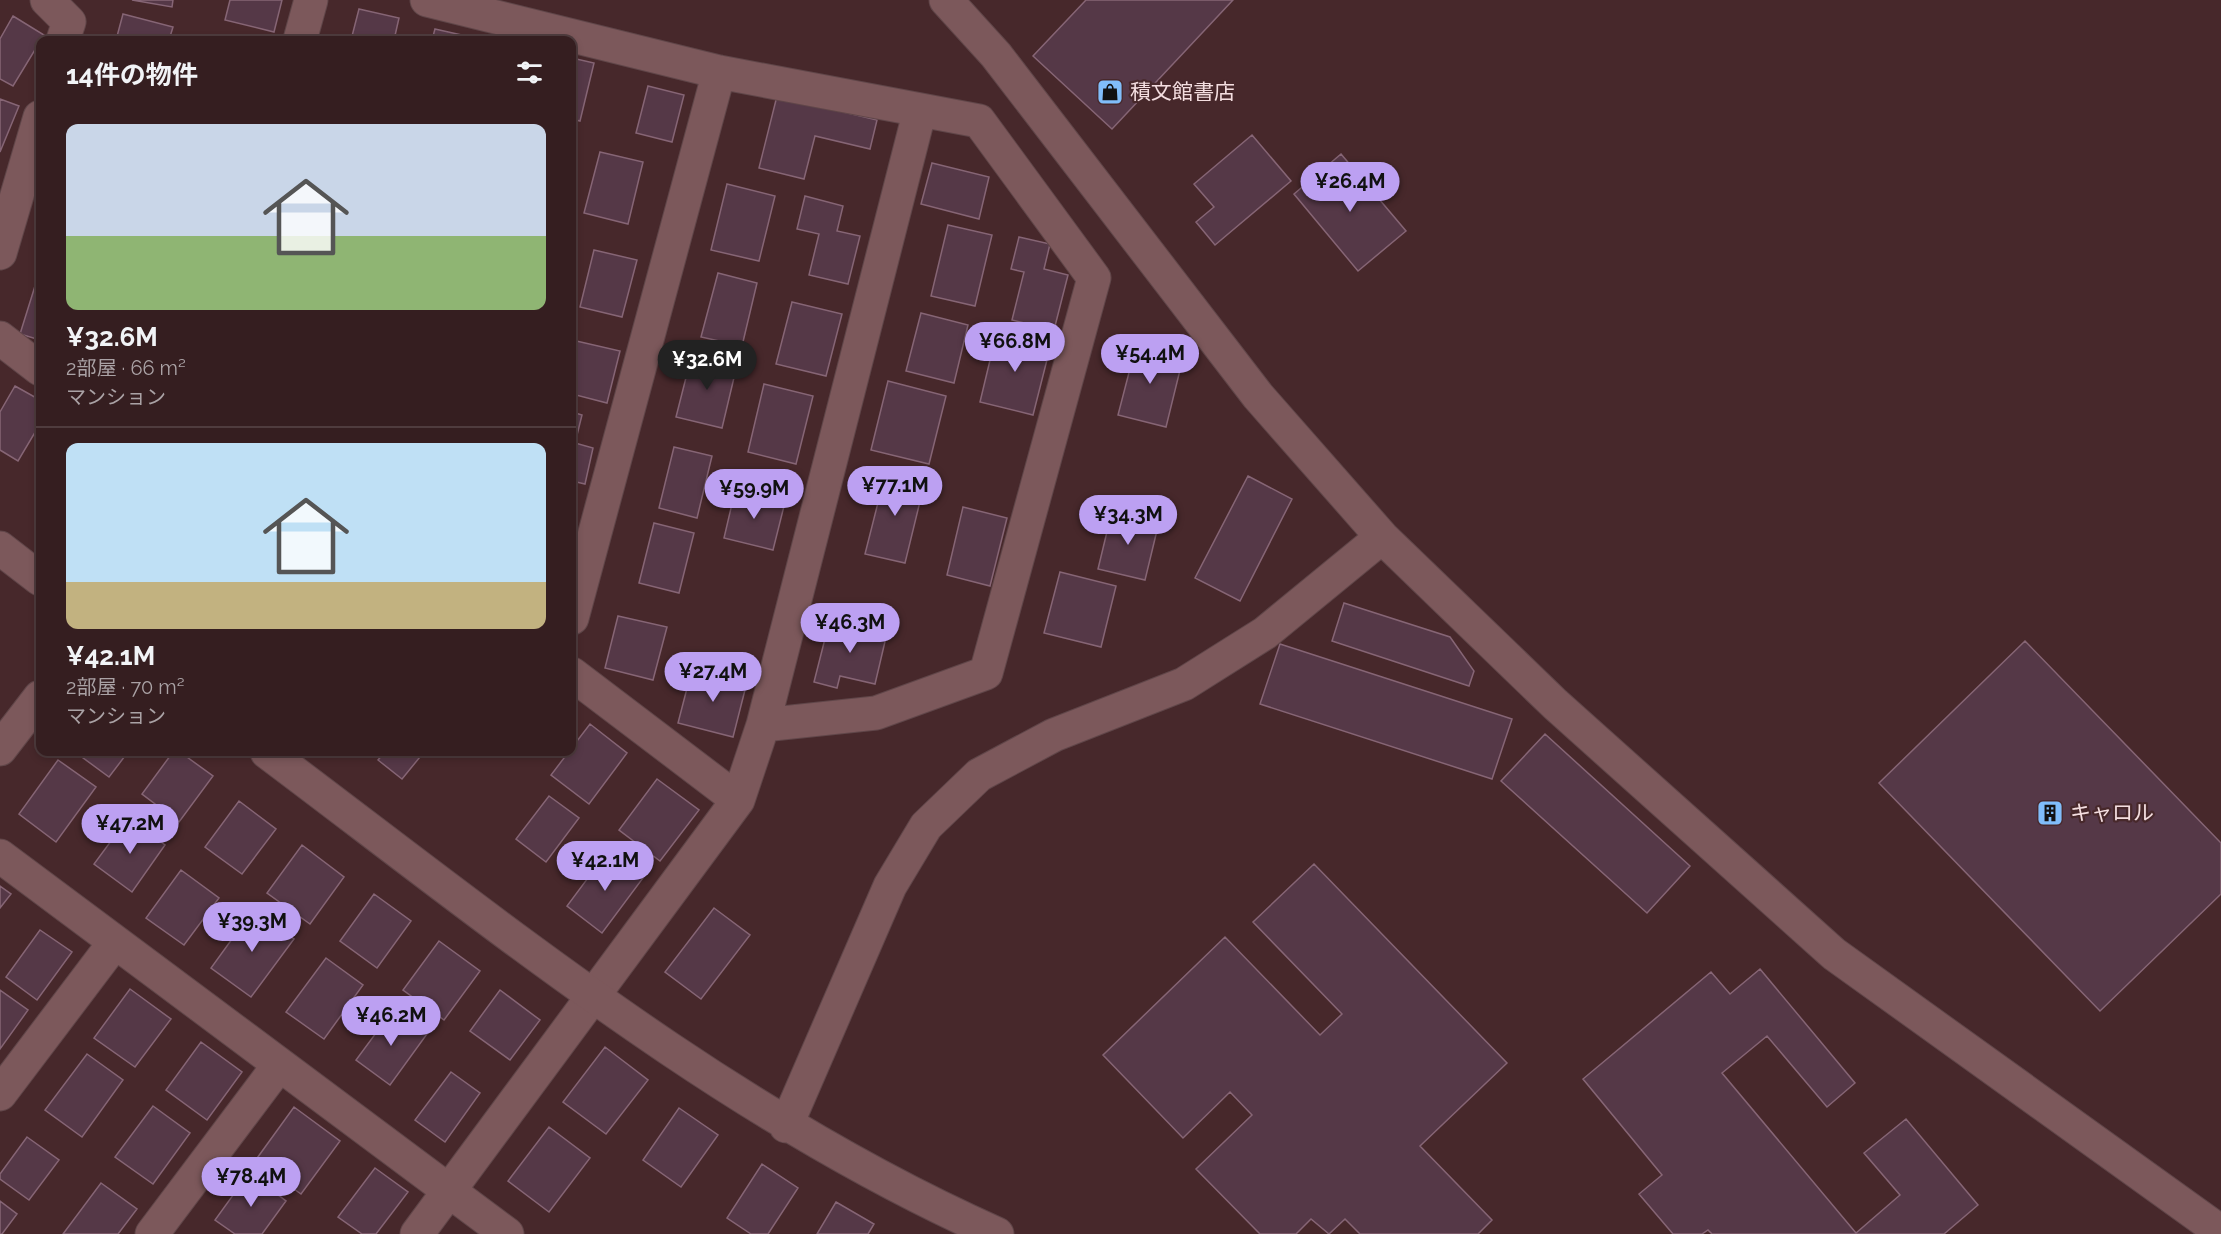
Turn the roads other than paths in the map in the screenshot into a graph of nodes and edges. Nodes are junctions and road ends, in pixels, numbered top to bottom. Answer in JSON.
{"nodes":[{"id":1,"x":47,"y":0,"type":"edge"},
{"id":2,"x":311,"y":0,"type":"edge"},
{"id":3,"x":427,"y":0,"type":"edge"},
{"id":4,"x":946,"y":0,"type":"edge"},
{"id":5,"x":517,"y":32,"type":"edge"},
{"id":6,"x":64,"y":36,"type":"edge"},
{"id":7,"x":301,"y":36,"type":"edge"},
{"id":8,"x":537,"y":36,"type":"edge"},
{"id":9,"x":576,"y":44,"type":"edge"},
{"id":10,"x":720,"y":72,"type":"junction"},
{"id":11,"x":920,"y":110,"type":"junction"},
{"id":12,"x":36,"y":128,"type":"edge"},
{"id":13,"x":5,"y":217,"type":"edge"},
{"id":14,"x":0,"y":253,"type":"edge"},
{"id":15,"x":0,"y":338,"type":"edge"},
{"id":16,"x":36,"y":366,"type":"edge"},
{"id":17,"x":1382,"y":537,"type":"junction"},
{"id":18,"x":0,"y":548,"type":"edge"},
{"id":19,"x":36,"y":576,"type":"edge"},
{"id":20,"x":576,"y":603,"type":"edge"},
{"id":21,"x":576,"y":677,"type":"edge"},
{"id":22,"x":36,"y":701,"type":"edge"},
{"id":23,"x":763,"y":724,"type":"junction"},
{"id":24,"x":0,"y":749,"type":"edge"},
{"id":25,"x":272,"y":756,"type":"edge"},
{"id":26,"x":738,"y":800,"type":"junction"},
{"id":27,"x":0,"y":856,"type":"edge"},
{"id":28,"x":115,"y":942,"type":"junction"},
{"id":29,"x":592,"y":997,"type":"junction"},
{"id":30,"x":279,"y":1065,"type":"junction"},
{"id":31,"x":0,"y":1094,"type":"edge"},
{"id":32,"x":786,"y":1126,"type":"junction"},
{"id":33,"x":449,"y":1192,"type":"junction"},
{"id":34,"x":2221,"y":1232,"type":"edge"},
{"id":35,"x":152,"y":1234,"type":"edge"},
{"id":36,"x":417,"y":1234,"type":"edge"},
{"id":37,"x":507,"y":1234,"type":"edge"},
{"id":38,"x":998,"y":1234,"type":"edge"}],
"edges":[{"from":1,"to":6,"type":"street"},
{"from":2,"to":7,"type":"street"},
{"from":3,"to":5,"type":"street"},
{"from":4,"to":17,"type":"street"},
{"from":5,"to":8,"type":"street"},
{"from":9,"to":10,"type":"street"},
{"from":10,"to":11,"type":"street"},
{"from":10,"to":20,"type":"street"},
{"from":11,"to":23,"type":"street"},
{"from":11,"to":23,"type":"street"},
{"from":12,"to":13,"type":"street"},
{"from":13,"to":14,"type":"street"},
{"from":15,"to":16,"type":"street"},
{"from":17,"to":32,"type":"street"},
{"from":17,"to":34,"type":"street"},
{"from":18,"to":19,"type":"street"},
{"from":21,"to":26,"type":"street"},
{"from":22,"to":24,"type":"street"},
{"from":23,"to":26,"type":"street"},
{"from":25,"to":29,"type":"street"},
{"from":26,"to":29,"type":"street"},
{"from":27,"to":28,"type":"street"},
{"from":28,"to":30,"type":"street"},
{"from":28,"to":31,"type":"street"},
{"from":29,"to":32,"type":"street"},
{"from":29,"to":33,"type":"street"},
{"from":30,"to":33,"type":"street"},
{"from":30,"to":35,"type":"street"},
{"from":32,"to":38,"type":"street"},
{"from":33,"to":36,"type":"street"},
{"from":33,"to":37,"type":"street"}]}
